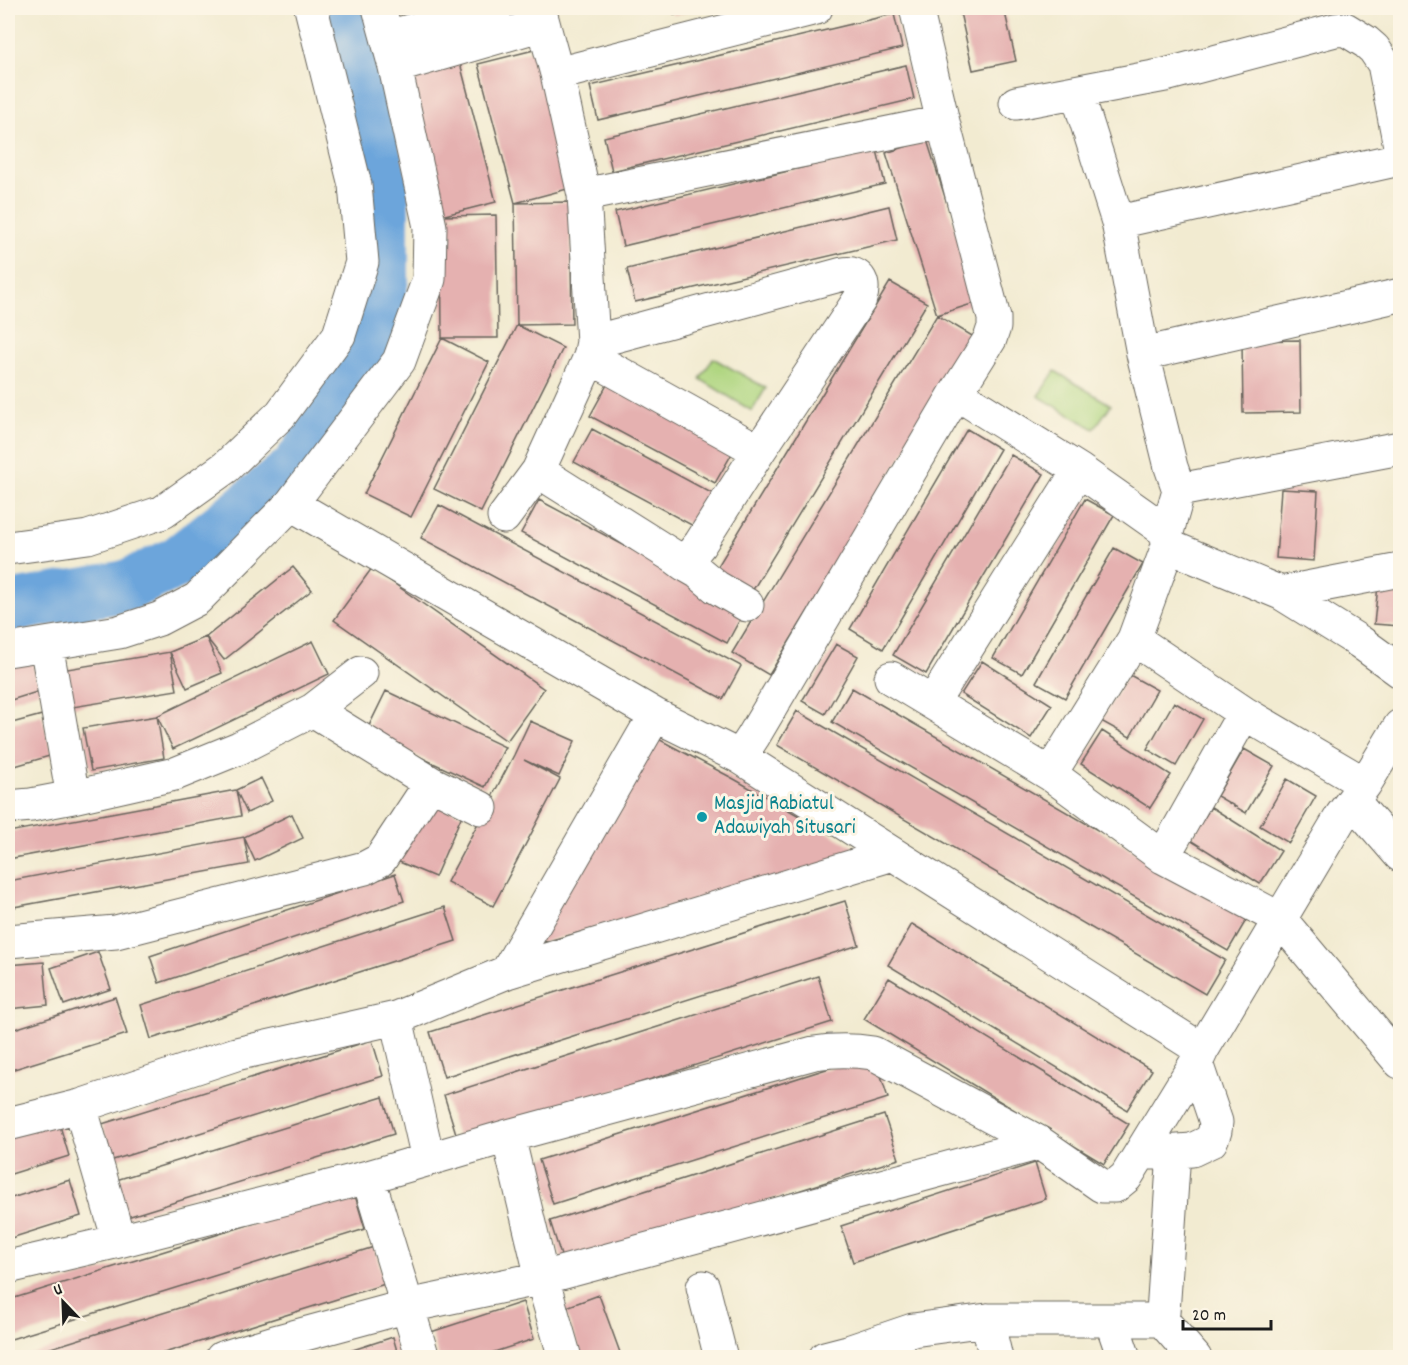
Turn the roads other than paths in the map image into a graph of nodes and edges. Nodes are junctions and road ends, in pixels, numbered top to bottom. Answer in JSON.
{"nodes":[{"id":1,"x":311,"y":8,"type":"edge"},
{"id":2,"x":496,"y":8,"type":"edge"},
{"id":3,"x":816,"y":8,"type":"edge"},
{"id":4,"x":916,"y":8,"type":"edge"},
{"id":5,"x":541,"y":16,"type":"edge"},
{"id":6,"x":387,"y":37,"type":"edge"},
{"id":7,"x":557,"y":74,"type":"junction"},
{"id":8,"x":1077,"y":92,"type":"junction"},
{"id":9,"x":1016,"y":103,"type":"dead end"},
{"id":10,"x":943,"y":122,"type":"junction"},
{"id":11,"x":1401,"y":146,"type":"edge"},
{"id":12,"x":1401,"y":159,"type":"edge"},
{"id":13,"x":584,"y":195,"type":"junction"},
{"id":14,"x":1118,"y":222,"type":"junction"},
{"id":15,"x":1401,"y":296,"type":"edge"},
{"id":16,"x":591,"y":349,"type":"junction"},
{"id":17,"x":1143,"y":354,"type":"junction"},
{"id":18,"x":956,"y":393,"type":"junction"},
{"id":19,"x":1401,"y":448,"type":"edge"},
{"id":20,"x":759,"y":451,"type":"junction"},
{"id":21,"x":1079,"y":470,"type":"junction"},
{"id":22,"x":538,"y":471,"type":"junction"},
{"id":23,"x":1179,"y":490,"type":"junction"},
{"id":24,"x":291,"y":504,"type":"junction"},
{"id":25,"x":504,"y":517,"type":"dead end"},
{"id":26,"x":1167,"y":539,"type":"junction"},
{"id":27,"x":8,"y":548,"type":"edge"},
{"id":28,"x":684,"y":564,"type":"junction"},
{"id":29,"x":1401,"y":570,"type":"edge"},
{"id":30,"x":1281,"y":593,"type":"junction"},
{"id":31,"x":747,"y":605,"type":"dead end"},
{"id":32,"x":1134,"y":639,"type":"junction"},
{"id":33,"x":46,"y":644,"type":"junction"},
{"id":34,"x":8,"y":650,"type":"edge"},
{"id":35,"x":1401,"y":671,"type":"edge"},
{"id":36,"x":362,"y":673,"type":"dead end"},
{"id":37,"x":891,"y":678,"type":"dead end"},
{"id":38,"x":933,"y":702,"type":"junction"},
{"id":39,"x":313,"y":710,"type":"junction"},
{"id":40,"x":1244,"y":713,"type":"junction"},
{"id":41,"x":655,"y":715,"type":"junction"},
{"id":42,"x":1401,"y":726,"type":"edge"},
{"id":43,"x":740,"y":757,"type":"junction"},
{"id":44,"x":1050,"y":774,"type":"junction"},
{"id":45,"x":431,"y":783,"type":"junction"},
{"id":46,"x":1359,"y":793,"type":"junction"},
{"id":47,"x":73,"y":797,"type":"junction"},
{"id":48,"x":8,"y":807,"type":"edge"},
{"id":49,"x":481,"y":808,"type":"dead end"},
{"id":50,"x":893,"y":854,"type":"junction"},
{"id":51,"x":1401,"y":855,"type":"edge"},
{"id":52,"x":1163,"y":857,"type":"junction"},
{"id":53,"x":1280,"y":919,"type":"junction"},
{"id":54,"x":8,"y":941,"type":"edge"},
{"id":55,"x":507,"y":972,"type":"junction"},
{"id":56,"x":396,"y":1018,"type":"junction"},
{"id":57,"x":1199,"y":1057,"type":"junction"},
{"id":58,"x":1401,"y":1062,"type":"edge"},
{"id":59,"x":80,"y":1106,"type":"junction"},
{"id":60,"x":8,"y":1124,"type":"edge"},
{"id":61,"x":508,"y":1136,"type":"junction"},
{"id":62,"x":1040,"y":1143,"type":"junction"},
{"id":63,"x":1174,"y":1152,"type":"junction"},
{"id":64,"x":1141,"y":1154,"type":"junction"},
{"id":65,"x":428,"y":1159,"type":"junction"},
{"id":66,"x":368,"y":1177,"type":"junction"},
{"id":67,"x":119,"y":1241,"type":"junction"},
{"id":68,"x":8,"y":1267,"type":"edge"},
{"id":69,"x":542,"y":1278,"type":"junction"},
{"id":70,"x":703,"y":1287,"type":"dead end"},
{"id":71,"x":408,"y":1306,"type":"junction"},
{"id":72,"x":1160,"y":1318,"type":"junction"},
{"id":73,"x":987,"y":1320,"type":"junction"},
{"id":74,"x":1111,"y":1320,"type":"junction"},
{"id":75,"x":277,"y":1350,"type":"edge"},
{"id":76,"x":841,"y":1356,"type":"edge"},
{"id":77,"x":222,"y":1358,"type":"edge"},
{"id":78,"x":423,"y":1358,"type":"edge"},
{"id":79,"x":565,"y":1358,"type":"edge"},
{"id":80,"x":721,"y":1358,"type":"edge"},
{"id":81,"x":996,"y":1358,"type":"edge"},
{"id":82,"x":1124,"y":1358,"type":"edge"},
{"id":83,"x":1195,"y":1358,"type":"edge"}],
"edges":[{"from":1,"to":27,"type":"street"},
{"from":2,"to":6,"type":"street"},
{"from":3,"to":7,"type":"street"},
{"from":4,"to":10,"type":"street"},
{"from":5,"to":6,"type":"street"},
{"from":5,"to":7,"type":"street"},
{"from":6,"to":24,"type":"street"},
{"from":7,"to":13,"type":"street"},
{"from":8,"to":9,"type":"street"},
{"from":8,"to":11,"type":"street"},
{"from":8,"to":14,"type":"street"},
{"from":10,"to":13,"type":"street"},
{"from":10,"to":18,"type":"street"},
{"from":12,"to":14,"type":"street"},
{"from":13,"to":16,"type":"street"},
{"from":14,"to":17,"type":"street"},
{"from":15,"to":17,"type":"street"},
{"from":16,"to":20,"type":"street"},
{"from":16,"to":20,"type":"street"},
{"from":16,"to":22,"type":"street"},
{"from":17,"to":23,"type":"street"},
{"from":18,"to":21,"type":"street"},
{"from":18,"to":43,"type":"street"},
{"from":19,"to":23,"type":"street"},
{"from":20,"to":28,"type":"street"},
{"from":21,"to":26,"type":"street"},
{"from":21,"to":38,"type":"street"},
{"from":22,"to":25,"type":"street"},
{"from":22,"to":28,"type":"street"},
{"from":23,"to":26,"type":"street"},
{"from":24,"to":33,"type":"street"},
{"from":24,"to":41,"type":"street"},
{"from":26,"to":30,"type":"street"},
{"from":26,"to":32,"type":"street"},
{"from":28,"to":31,"type":"street"},
{"from":29,"to":30,"type":"street"},
{"from":30,"to":35,"type":"street"},
{"from":32,"to":40,"type":"street"},
{"from":32,"to":44,"type":"street"},
{"from":33,"to":34,"type":"street"},
{"from":33,"to":47,"type":"street"},
{"from":36,"to":39,"type":"street"},
{"from":37,"to":38,"type":"street"},
{"from":38,"to":44,"type":"street"},
{"from":39,"to":45,"type":"street"},
{"from":39,"to":47,"type":"street"},
{"from":40,"to":46,"type":"street"},
{"from":40,"to":52,"type":"street"},
{"from":41,"to":43,"type":"street"},
{"from":41,"to":55,"type":"street"},
{"from":42,"to":46,"type":"street"},
{"from":43,"to":50,"type":"street"},
{"from":44,"to":52,"type":"street"},
{"from":45,"to":49,"type":"street"},
{"from":45,"to":54,"type":"street"},
{"from":46,"to":51,"type":"street"},
{"from":46,"to":53,"type":"street"},
{"from":47,"to":48,"type":"street"},
{"from":50,"to":55,"type":"street"},
{"from":50,"to":57,"type":"street"},
{"from":52,"to":53,"type":"street"},
{"from":53,"to":57,"type":"street"},
{"from":53,"to":58,"type":"street"},
{"from":55,"to":56,"type":"street"},
{"from":56,"to":59,"type":"street"},
{"from":56,"to":65,"type":"street"},
{"from":57,"to":63,"type":"street"},
{"from":57,"to":64,"type":"street"},
{"from":59,"to":60,"type":"street"},
{"from":59,"to":67,"type":"street"},
{"from":61,"to":62,"type":"street"},
{"from":61,"to":65,"type":"street"},
{"from":61,"to":69,"type":"street"},
{"from":62,"to":64,"type":"street"},
{"from":62,"to":69,"type":"street"},
{"from":63,"to":64,"type":"street"},
{"from":63,"to":72,"type":"street"},
{"from":65,"to":66,"type":"street"},
{"from":66,"to":67,"type":"street"},
{"from":66,"to":71,"type":"street"},
{"from":67,"to":68,"type":"street"},
{"from":69,"to":71,"type":"street"},
{"from":69,"to":79,"type":"street"},
{"from":70,"to":80,"type":"street"},
{"from":71,"to":75,"type":"street"},
{"from":71,"to":78,"type":"street"},
{"from":72,"to":74,"type":"street"},
{"from":72,"to":83,"type":"street"},
{"from":73,"to":74,"type":"street"},
{"from":73,"to":76,"type":"street"},
{"from":73,"to":81,"type":"street"},
{"from":74,"to":82,"type":"street"},
{"from":75,"to":77,"type":"street"}]}
